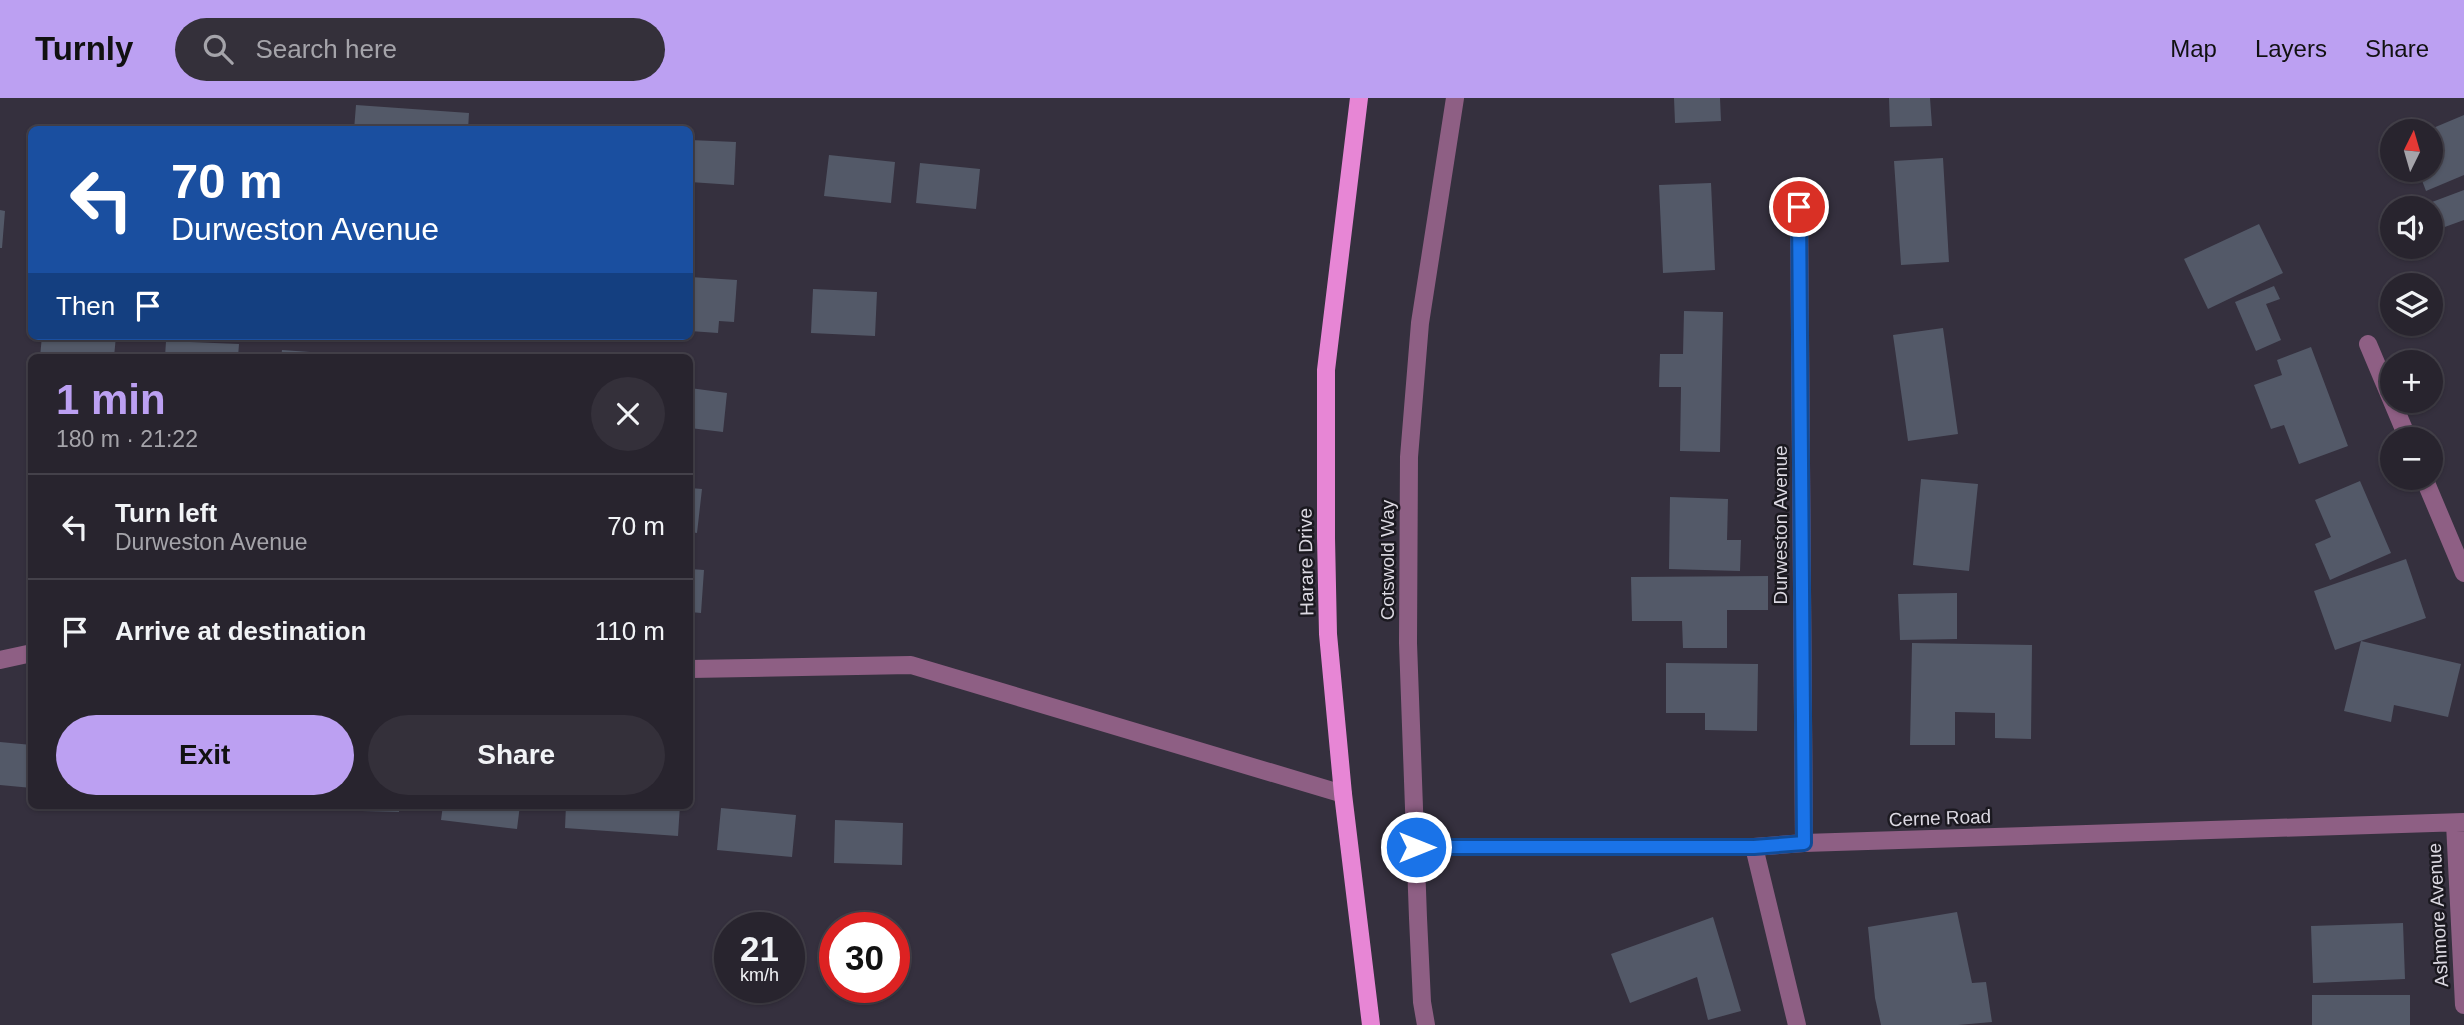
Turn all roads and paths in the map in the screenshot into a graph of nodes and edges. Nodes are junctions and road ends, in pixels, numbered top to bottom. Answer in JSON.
{"nodes":[{"id":1,"x":1359,"y":98,"type":"edge"},
{"id":2,"x":1455,"y":98,"type":"edge"},
{"id":3,"x":1799,"y":207,"type":"dead end"},
{"id":4,"x":2368,"y":344,"type":"dead end"},
{"id":5,"x":2403,"y":427,"type":"edge"},
{"id":6,"x":2429,"y":490,"type":"edge"},
{"id":7,"x":2464,"y":573,"type":"edge"},
{"id":8,"x":28,"y":654,"type":"edge"},
{"id":9,"x":0,"y":660,"type":"edge"},
{"id":10,"x":693,"y":669,"type":"edge"},
{"id":11,"x":1343,"y":794,"type":"junction"},
{"id":12,"x":2459,"y":823,"type":"edge"},
{"id":13,"x":1804,"y":843,"type":"junction"},
{"id":14,"x":1416,"y":847,"type":"junction"},
{"id":15,"x":1754,"y":847,"type":"junction"},
{"id":16,"x":2464,"y":1005,"type":"edge"},
{"id":17,"x":1371,"y":1025,"type":"edge"},
{"id":18,"x":1426,"y":1025,"type":"edge"},
{"id":19,"x":1797,"y":1025,"type":"edge"}],
"edges":[{"from":1,"to":11,"type":"main road","name":"Harare Drive"},
{"from":2,"to":14,"type":"street","name":"Cotswold Way"},
{"from":3,"to":13,"type":"street","name":"Durweston Avenue"},
{"from":4,"to":5,"type":"street"},
{"from":6,"to":7,"type":"street"},
{"from":8,"to":9,"type":"street"},
{"from":10,"to":11,"type":"street"},
{"from":11,"to":17,"type":"main road","name":"Harare Drive"},
{"from":12,"to":13,"type":"street","name":"Cerne Road"},
{"from":12,"to":16,"type":"street","name":"Ashmore Avenue"},
{"from":13,"to":15,"type":"street","name":"Cerne Road"},
{"from":14,"to":15,"type":"street","name":"Cerne Road"},
{"from":14,"to":18,"type":"street","name":"Cotswold Way"},
{"from":15,"to":19,"type":"street"}]}
